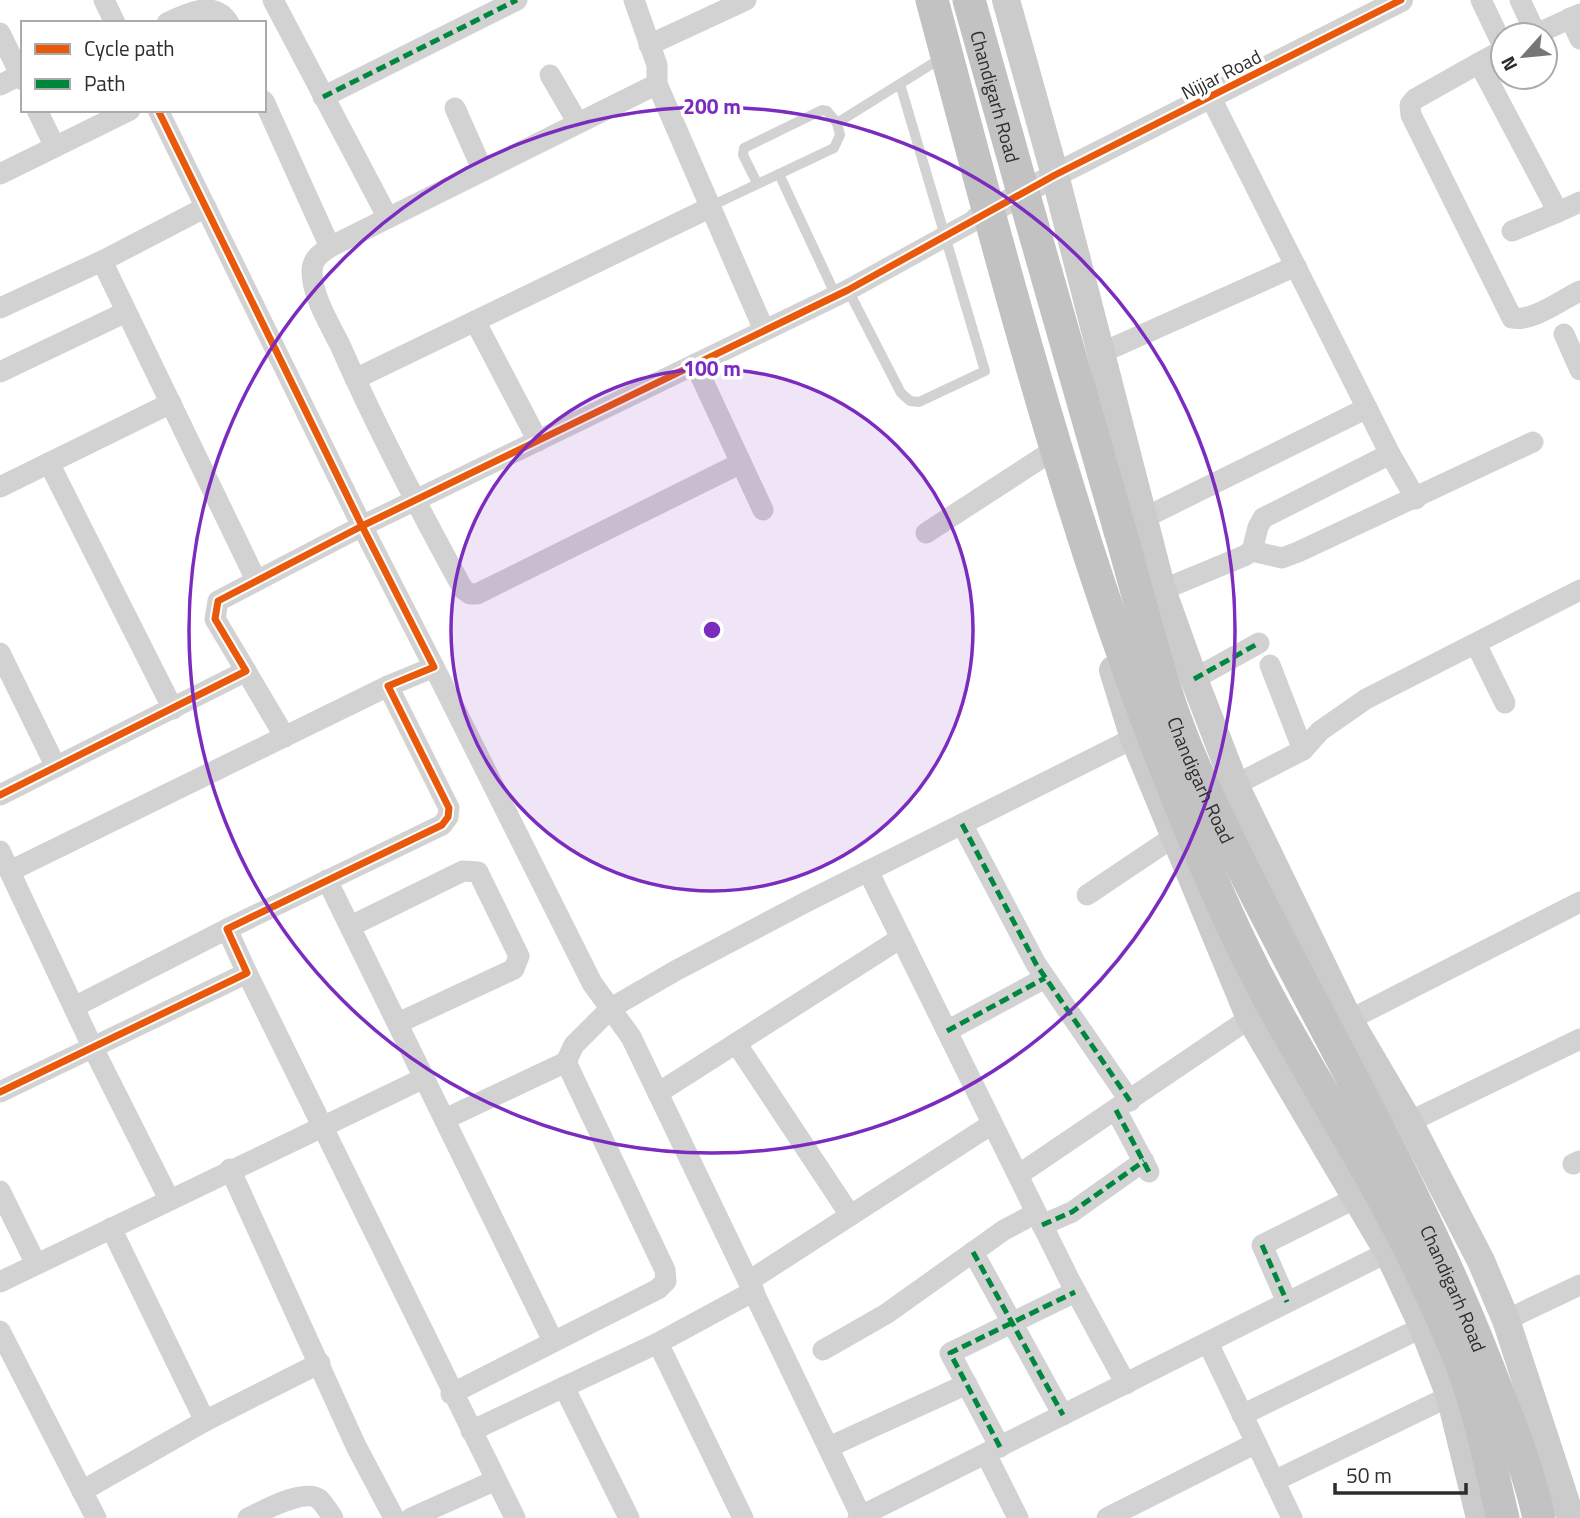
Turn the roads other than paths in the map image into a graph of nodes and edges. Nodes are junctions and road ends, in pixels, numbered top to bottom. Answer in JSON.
{"nodes":[{"id":1,"x":104,"y":0,"type":"edge"},
{"id":2,"x":272,"y":0,"type":"edge"},
{"id":3,"x":517,"y":0,"type":"edge"},
{"id":4,"x":634,"y":0,"type":"edge"},
{"id":5,"x":746,"y":0,"type":"edge"},
{"id":6,"x":916,"y":0,"type":"edge"},
{"id":7,"x":932,"y":0,"type":"edge"},
{"id":8,"x":969,"y":0,"type":"edge"},
{"id":9,"x":1401,"y":0,"type":"edge"},
{"id":10,"x":1481,"y":0,"type":"edge"},
{"id":11,"x":1520,"y":0,"type":"edge"},
{"id":12,"x":1011,"y":2,"type":"edge"},
{"id":13,"x":1575,"y":16,"type":"edge"},
{"id":14,"x":115,"y":21,"type":"edge"},
{"id":15,"x":171,"y":21,"type":"edge"},
{"id":16,"x":228,"y":21,"type":"edge"},
{"id":17,"x":1491,"y":21,"type":"edge"},
{"id":18,"x":1529,"y":21,"type":"edge"},
{"id":19,"x":1559,"y":24,"type":"edge"},
{"id":20,"x":0,"y":33,"type":"edge"},
{"id":21,"x":1580,"y":39,"type":"edge"},
{"id":22,"x":649,"y":45,"type":"junction"},
{"id":23,"x":1489,"y":57,"type":"edge"},
{"id":24,"x":934,"y":62,"type":"junction"},
{"id":25,"x":1479,"y":63,"type":"junction"},
{"id":26,"x":550,"y":75,"type":"dead end"},
{"id":27,"x":21,"y":77,"type":"edge"},
{"id":28,"x":657,"y":84,"type":"junction"},
{"id":29,"x":900,"y":84,"type":"junction"},
{"id":30,"x":0,"y":85,"type":"edge"},
{"id":31,"x":1210,"y":96,"type":"junction"},
{"id":32,"x":323,"y":97,"type":"junction"},
{"id":33,"x":266,"y":105,"type":"edge"},
{"id":34,"x":455,"y":107,"type":"dead end"},
{"id":35,"x":38,"y":112,"type":"edge"},
{"id":36,"x":126,"y":112,"type":"edge"},
{"id":37,"x":159,"y":112,"type":"edge"},
{"id":38,"x":578,"y":123,"type":"junction"},
{"id":39,"x":836,"y":123,"type":"junction"},
{"id":40,"x":55,"y":147,"type":"junction"},
{"id":41,"x":482,"y":171,"type":"junction"},
{"id":42,"x":0,"y":174,"type":"edge"},
{"id":43,"x":779,"y":174,"type":"junction"},
{"id":44,"x":1055,"y":175,"type":"junction"},
{"id":45,"x":757,"y":183,"type":"junction"},
{"id":46,"x":1580,"y":202,"type":"edge"},
{"id":47,"x":206,"y":207,"type":"junction"},
{"id":48,"x":709,"y":208,"type":"junction"},
{"id":49,"x":1558,"y":212,"type":"junction"},
{"id":50,"x":388,"y":218,"type":"junction"},
{"id":51,"x":976,"y":219,"type":"junction"},
{"id":52,"x":1512,"y":231,"type":"dead end"},
{"id":53,"x":947,"y":235,"type":"junction"},
{"id":54,"x":330,"y":247,"type":"junction"},
{"id":55,"x":102,"y":261,"type":"junction"},
{"id":56,"x":1296,"y":266,"type":"junction"},
{"id":57,"x":1580,"y":291,"type":"edge"},
{"id":58,"x":842,"y":293,"type":"junction"},
{"id":59,"x":0,"y":308,"type":"edge"},
{"id":60,"x":126,"y":312,"type":"junction"},
{"id":61,"x":475,"y":321,"type":"junction"},
{"id":62,"x":764,"y":330,"type":"junction"},
{"id":63,"x":1564,"y":334,"type":"dead end"},
{"id":64,"x":1101,"y":353,"type":"junction"},
{"id":65,"x":695,"y":364,"type":"junction"},
{"id":66,"x":1580,"y":370,"type":"edge"},
{"id":67,"x":0,"y":372,"type":"edge"},
{"id":68,"x":355,"y":379,"type":"junction"},
{"id":69,"x":171,"y":403,"type":"junction"},
{"id":70,"x":1367,"y":408,"type":"junction"},
{"id":71,"x":538,"y":441,"type":"junction"},
{"id":72,"x":1533,"y":442,"type":"dead end"},
{"id":73,"x":1390,"y":454,"type":"junction"},
{"id":74,"x":1046,"y":455,"type":"junction"},
{"id":75,"x":48,"y":463,"type":"junction"},
{"id":76,"x":741,"y":463,"type":"junction"},
{"id":77,"x":0,"y":487,"type":"edge"},
{"id":78,"x":1416,"y":499,"type":"junction"},
{"id":79,"x":414,"y":501,"type":"junction"},
{"id":80,"x":763,"y":510,"type":"dead end"},
{"id":81,"x":1142,"y":519,"type":"junction"},
{"id":82,"x":362,"y":526,"type":"junction"},
{"id":83,"x":926,"y":533,"type":"dead end"},
{"id":84,"x":1252,"y":551,"type":"junction"},
{"id":85,"x":256,"y":580,"type":"junction"},
{"id":86,"x":1162,"y":590,"type":"junction"},
{"id":87,"x":1580,"y":590,"type":"edge"},
{"id":88,"x":1259,"y":643,"type":"dead end"},
{"id":89,"x":1476,"y":643,"type":"junction"},
{"id":90,"x":0,"y":653,"type":"edge"},
{"id":91,"x":1270,"y":665,"type":"dead end"},
{"id":92,"x":434,"y":667,"type":"junction"},
{"id":93,"x":246,"y":671,"type":"junction"},
{"id":94,"x":1195,"y":679,"type":"junction"},
{"id":95,"x":388,"y":686,"type":"junction"},
{"id":96,"x":1505,"y":703,"type":"dead end"},
{"id":97,"x":173,"y":709,"type":"junction"},
{"id":98,"x":285,"y":737,"type":"junction"},
{"id":99,"x":1134,"y":738,"type":"junction"},
{"id":100,"x":1303,"y":750,"type":"junction"},
{"id":101,"x":56,"y":767,"type":"junction"},
{"id":102,"x":1235,"y":785,"type":"junction"},
{"id":103,"x":0,"y":795,"type":"edge"},
{"id":104,"x":962,"y":824,"type":"junction"},
{"id":105,"x":1175,"y":836,"type":"junction"},
{"id":106,"x":0,"y":850,"type":"edge"},
{"id":107,"x":10,"y":871,"type":"junction"},
{"id":108,"x":868,"y":871,"type":"junction"},
{"id":109,"x":327,"y":880,"type":"junction"},
{"id":110,"x":1087,"y":895,"type":"dead end"},
{"id":111,"x":1580,"y":902,"type":"edge"},
{"id":112,"x":351,"y":926,"type":"junction"},
{"id":113,"x":227,"y":929,"type":"junction"},
{"id":114,"x":901,"y":938,"type":"junction"},
{"id":115,"x":247,"y":974,"type":"junction"},
{"id":116,"x":1045,"y":978,"type":"junction"},
{"id":117,"x":74,"y":1007,"type":"junction"},
{"id":118,"x":611,"y":1008,"type":"junction"},
{"id":119,"x":1250,"y":1018,"type":"junction"},
{"id":120,"x":1349,"y":1020,"type":"junction"},
{"id":121,"x":398,"y":1023,"type":"junction"},
{"id":122,"x":947,"y":1031,"type":"junction"},
{"id":123,"x":1580,"y":1039,"type":"edge"},
{"id":124,"x":736,"y":1043,"type":"junction"},
{"id":125,"x":92,"y":1046,"type":"junction"},
{"id":126,"x":566,"y":1062,"type":"junction"},
{"id":127,"x":424,"y":1077,"type":"junction"},
{"id":128,"x":0,"y":1092,"type":"edge"},
{"id":129,"x":658,"y":1093,"type":"junction"},
{"id":130,"x":1123,"y":1105,"type":"junction"},
{"id":131,"x":445,"y":1119,"type":"junction"},
{"id":132,"x":1409,"y":1122,"type":"junction"},
{"id":133,"x":992,"y":1124,"type":"junction"},
{"id":134,"x":323,"y":1125,"type":"junction"},
{"id":135,"x":230,"y":1169,"type":"junction"},
{"id":136,"x":1018,"y":1175,"type":"junction"},
{"id":137,"x":0,"y":1191,"type":"edge"},
{"id":138,"x":1356,"y":1198,"type":"junction"},
{"id":139,"x":169,"y":1199,"type":"junction"},
{"id":140,"x":850,"y":1215,"type":"junction"},
{"id":141,"x":1039,"y":1219,"type":"junction"},
{"id":142,"x":111,"y":1228,"type":"junction"},
{"id":143,"x":973,"y":1252,"type":"junction"},
{"id":144,"x":1388,"y":1252,"type":"junction"},
{"id":145,"x":36,"y":1264,"type":"junction"},
{"id":146,"x":0,"y":1282,"type":"edge"},
{"id":147,"x":1580,"y":1285,"type":"edge"},
{"id":148,"x":752,"y":1286,"type":"junction"},
{"id":149,"x":1076,"y":1292,"type":"junction"},
{"id":150,"x":1287,"y":1301,"type":"junction"},
{"id":151,"x":1506,"y":1320,"type":"junction"},
{"id":152,"x":1012,"y":1322,"type":"junction"},
{"id":153,"x":1423,"y":1327,"type":"junction"},
{"id":154,"x":0,"y":1331,"type":"edge"},
{"id":155,"x":553,"y":1341,"type":"junction"},
{"id":156,"x":658,"y":1343,"type":"junction"},
{"id":157,"x":1208,"y":1343,"type":"junction"},
{"id":158,"x":823,"y":1350,"type":"dead end"},
{"id":159,"x":320,"y":1363,"type":"junction"},
{"id":160,"x":967,"y":1384,"type":"junction"},
{"id":161,"x":1126,"y":1384,"type":"junction"},
{"id":162,"x":564,"y":1387,"type":"junction"},
{"id":163,"x":452,"y":1394,"type":"junction"},
{"id":164,"x":1450,"y":1396,"type":"junction"},
{"id":165,"x":1063,"y":1415,"type":"junction"},
{"id":166,"x":1242,"y":1415,"type":"junction"},
{"id":167,"x":205,"y":1421,"type":"junction"},
{"id":168,"x":471,"y":1431,"type":"junction"},
{"id":169,"x":1256,"y":1443,"type":"junction"},
{"id":170,"x":829,"y":1447,"type":"junction"},
{"id":171,"x":993,"y":1450,"type":"junction"},
{"id":172,"x":496,"y":1480,"type":"junction"},
{"id":173,"x":1274,"y":1481,"type":"junction"},
{"id":174,"x":82,"y":1491,"type":"junction"},
{"id":175,"x":255,"y":1516,"type":"edge"},
{"id":176,"x":860,"y":1517,"type":"edge"},
{"id":177,"x":96,"y":1518,"type":"edge"},
{"id":178,"x":332,"y":1518,"type":"edge"},
{"id":179,"x":394,"y":1518,"type":"edge"},
{"id":180,"x":411,"y":1518,"type":"edge"},
{"id":181,"x":515,"y":1518,"type":"edge"},
{"id":182,"x":629,"y":1518,"type":"edge"},
{"id":183,"x":743,"y":1518,"type":"edge"},
{"id":184,"x":1017,"y":1518,"type":"edge"},
{"id":185,"x":1107,"y":1518,"type":"edge"},
{"id":186,"x":1292,"y":1518,"type":"edge"},
{"id":187,"x":1480,"y":1518,"type":"edge"},
{"id":188,"x":1503,"y":1518,"type":"edge"},
{"id":189,"x":1539,"y":1518,"type":"edge"},
{"id":190,"x":1571,"y":1518,"type":"edge"}],
"edges":[{"from":1,"to":14,"type":"street"},
{"from":2,"to":32,"type":"street"},
{"from":3,"to":32,"type":"street"},
{"from":4,"to":22,"type":"street"},
{"from":5,"to":22,"type":"street"},
{"from":6,"to":24,"type":"main road"},
{"from":7,"to":188,"type":"highway","bridge":true},
{"from":8,"to":189,"type":"highway","name":"Chandigarh Road","bridge":true},
{"from":9,"to":31,"type":"street","name":"Nijjar Road"},
{"from":10,"to":17,"type":"street"},
{"from":11,"to":18,"type":"street"},
{"from":12,"to":44,"type":"main road"},
{"from":13,"to":19,"type":"street"},
{"from":13,"to":21,"type":"street"},
{"from":15,"to":16,"type":"street"},
{"from":20,"to":27,"type":"street"},
{"from":22,"to":28,"type":"street"},
{"from":23,"to":25,"type":"street"},
{"from":24,"to":29,"type":"lane"},
{"from":24,"to":51,"type":"main road"},
{"from":25,"to":49,"type":"street"},
{"from":25,"to":57,"type":"street"},
{"from":26,"to":38,"type":"street"},
{"from":27,"to":30,"type":"street"},
{"from":28,"to":38,"type":"street"},
{"from":28,"to":48,"type":"street"},
{"from":29,"to":39,"type":"lane"},
{"from":29,"to":53,"type":"lane"},
{"from":31,"to":44,"type":"street","name":"Nijjar Road"},
{"from":31,"to":56,"type":"street"},
{"from":32,"to":50,"type":"street"},
{"from":33,"to":54,"type":"street"},
{"from":34,"to":41,"type":"street"},
{"from":35,"to":40,"type":"street"},
{"from":36,"to":40,"type":"street"},
{"from":37,"to":47,"type":"street"},
{"from":38,"to":41,"type":"street"},
{"from":39,"to":43,"type":"lane"},
{"from":39,"to":45,"type":"lane"},
{"from":40,"to":42,"type":"street"},
{"from":41,"to":50,"type":"street"},
{"from":43,"to":45,"type":"lane"},
{"from":43,"to":58,"type":"lane"},
{"from":44,"to":51,"type":"street","name":"Nijjar Road"},
{"from":44,"to":64,"type":"main road"},
{"from":45,"to":48,"type":"lane"},
{"from":46,"to":49,"type":"street"},
{"from":47,"to":55,"type":"street"},
{"from":47,"to":82,"type":"street"},
{"from":48,"to":61,"type":"street"},
{"from":48,"to":62,"type":"street"},
{"from":49,"to":52,"type":"street"},
{"from":50,"to":54,"type":"street"},
{"from":51,"to":53,"type":"street"},
{"from":51,"to":74,"type":"main road"},
{"from":53,"to":58,"type":"street"},
{"from":53,"to":58,"type":"lane"},
{"from":54,"to":68,"type":"street"},
{"from":55,"to":59,"type":"street"},
{"from":55,"to":60,"type":"street"},
{"from":56,"to":64,"type":"street"},
{"from":56,"to":70,"type":"street"},
{"from":58,"to":62,"type":"street"},
{"from":60,"to":67,"type":"street"},
{"from":60,"to":69,"type":"street"},
{"from":61,"to":68,"type":"street"},
{"from":61,"to":71,"type":"street"},
{"from":62,"to":65,"type":"street"},
{"from":63,"to":66,"type":"street"},
{"from":64,"to":81,"type":"main road"},
{"from":65,"to":71,"type":"street"},
{"from":65,"to":76,"type":"street"},
{"from":68,"to":79,"type":"street"},
{"from":69,"to":75,"type":"street"},
{"from":69,"to":85,"type":"street"},
{"from":70,"to":73,"type":"street"},
{"from":70,"to":81,"type":"street"},
{"from":71,"to":79,"type":"street"},
{"from":72,"to":78,"type":"street"},
{"from":73,"to":78,"type":"street"},
{"from":73,"to":84,"type":"street"},
{"from":74,"to":83,"type":"street"},
{"from":74,"to":99,"type":"main road"},
{"from":75,"to":77,"type":"street"},
{"from":75,"to":97,"type":"street"},
{"from":76,"to":79,"type":"street"},
{"from":76,"to":80,"type":"street"},
{"from":78,"to":84,"type":"street"},
{"from":79,"to":82,"type":"street"},
{"from":81,"to":86,"type":"main road"},
{"from":82,"to":85,"type":"street"},
{"from":82,"to":92,"type":"street"},
{"from":84,"to":86,"type":"street"},
{"from":85,"to":93,"type":"street"},
{"from":86,"to":94,"type":"main road"},
{"from":87,"to":89,"type":"street"},
{"from":88,"to":94,"type":"street"},
{"from":89,"to":96,"type":"street"},
{"from":89,"to":100,"type":"street"},
{"from":90,"to":101,"type":"street"},
{"from":91,"to":100,"type":"street"},
{"from":92,"to":95,"type":"street"},
{"from":92,"to":118,"type":"street"},
{"from":93,"to":97,"type":"street"},
{"from":93,"to":98,"type":"street"},
{"from":94,"to":102,"type":"main road"},
{"from":95,"to":98,"type":"street"},
{"from":95,"to":109,"type":"street"},
{"from":97,"to":101,"type":"street"},
{"from":98,"to":107,"type":"street"},
{"from":99,"to":104,"type":"street"},
{"from":99,"to":105,"type":"main road"},
{"from":100,"to":102,"type":"street"},
{"from":101,"to":103,"type":"street"},
{"from":102,"to":120,"type":"main road"},
{"from":104,"to":108,"type":"street"},
{"from":104,"to":116,"type":"street"},
{"from":105,"to":110,"type":"street"},
{"from":105,"to":119,"type":"main road"},
{"from":106,"to":107,"type":"street"},
{"from":107,"to":117,"type":"street"},
{"from":108,"to":114,"type":"street"},
{"from":108,"to":118,"type":"street"},
{"from":109,"to":112,"type":"street"},
{"from":109,"to":113,"type":"street"},
{"from":111,"to":120,"type":"street"},
{"from":112,"to":121,"type":"street"},
{"from":112,"to":121,"type":"street"},
{"from":113,"to":115,"type":"street"},
{"from":113,"to":117,"type":"street"},
{"from":114,"to":122,"type":"street"},
{"from":114,"to":124,"type":"street"},
{"from":115,"to":125,"type":"street"},
{"from":115,"to":134,"type":"street"},
{"from":116,"to":122,"type":"street"},
{"from":116,"to":130,"type":"street"},
{"from":117,"to":125,"type":"street"},
{"from":118,"to":126,"type":"street"},
{"from":118,"to":129,"type":"street"},
{"from":119,"to":130,"type":"street"},
{"from":119,"to":138,"type":"main road"},
{"from":120,"to":132,"type":"main road"},
{"from":121,"to":127,"type":"street"},
{"from":122,"to":133,"type":"street"},
{"from":123,"to":132,"type":"street"},
{"from":124,"to":129,"type":"street"},
{"from":124,"to":140,"type":"street"},
{"from":125,"to":128,"type":"street"},
{"from":125,"to":139,"type":"street"},
{"from":126,"to":131,"type":"street"},
{"from":126,"to":155,"type":"street"},
{"from":127,"to":131,"type":"street"},
{"from":127,"to":134,"type":"street"},
{"from":129,"to":148,"type":"street"},
{"from":130,"to":136,"type":"street"},
{"from":130,"to":141,"type":"street"},
{"from":131,"to":155,"type":"street"},
{"from":132,"to":151,"type":"main road"},
{"from":133,"to":136,"type":"street"},
{"from":133,"to":140,"type":"street"},
{"from":134,"to":135,"type":"street"},
{"from":134,"to":163,"type":"street"},
{"from":135,"to":139,"type":"street"},
{"from":135,"to":159,"type":"street"},
{"from":136,"to":141,"type":"street"},
{"from":137,"to":145,"type":"street"},
{"from":138,"to":144,"type":"main road"},
{"from":138,"to":150,"type":"street"},
{"from":139,"to":142,"type":"street"},
{"from":140,"to":148,"type":"street"},
{"from":141,"to":143,"type":"street"},
{"from":141,"to":149,"type":"street"},
{"from":142,"to":145,"type":"street"},
{"from":142,"to":167,"type":"street"},
{"from":143,"to":152,"type":"street"},
{"from":143,"to":158,"type":"street"},
{"from":144,"to":150,"type":"street"},
{"from":144,"to":153,"type":"main road"},
{"from":145,"to":146,"type":"street"},
{"from":147,"to":151,"type":"street"},
{"from":148,"to":156,"type":"street"},
{"from":148,"to":170,"type":"street"},
{"from":149,"to":152,"type":"street"},
{"from":149,"to":161,"type":"street"},
{"from":150,"to":157,"type":"street"},
{"from":151,"to":190,"type":"main road"},
{"from":152,"to":160,"type":"street"},
{"from":152,"to":165,"type":"street"},
{"from":153,"to":164,"type":"main road"},
{"from":153,"to":166,"type":"street"},
{"from":154,"to":174,"type":"street"},
{"from":155,"to":163,"type":"street"},
{"from":156,"to":162,"type":"street"},
{"from":156,"to":183,"type":"street"},
{"from":157,"to":161,"type":"street"},
{"from":157,"to":166,"type":"street"},
{"from":159,"to":167,"type":"street"},
{"from":159,"to":179,"type":"street"},
{"from":160,"to":170,"type":"street"},
{"from":160,"to":171,"type":"street"},
{"from":161,"to":165,"type":"street"},
{"from":162,"to":168,"type":"street"},
{"from":162,"to":182,"type":"street"},
{"from":163,"to":168,"type":"street"},
{"from":164,"to":173,"type":"street"},
{"from":164,"to":187,"type":"main road"},
{"from":165,"to":171,"type":"street"},
{"from":166,"to":169,"type":"street"},
{"from":167,"to":174,"type":"street"},
{"from":168,"to":172,"type":"street"},
{"from":169,"to":173,"type":"street"},
{"from":169,"to":185,"type":"street"},
{"from":170,"to":176,"type":"street"},
{"from":171,"to":176,"type":"street"},
{"from":171,"to":184,"type":"street"},
{"from":172,"to":180,"type":"street"},
{"from":172,"to":181,"type":"street"},
{"from":173,"to":186,"type":"street"},
{"from":174,"to":177,"type":"street"},
{"from":175,"to":178,"type":"street"}]}
